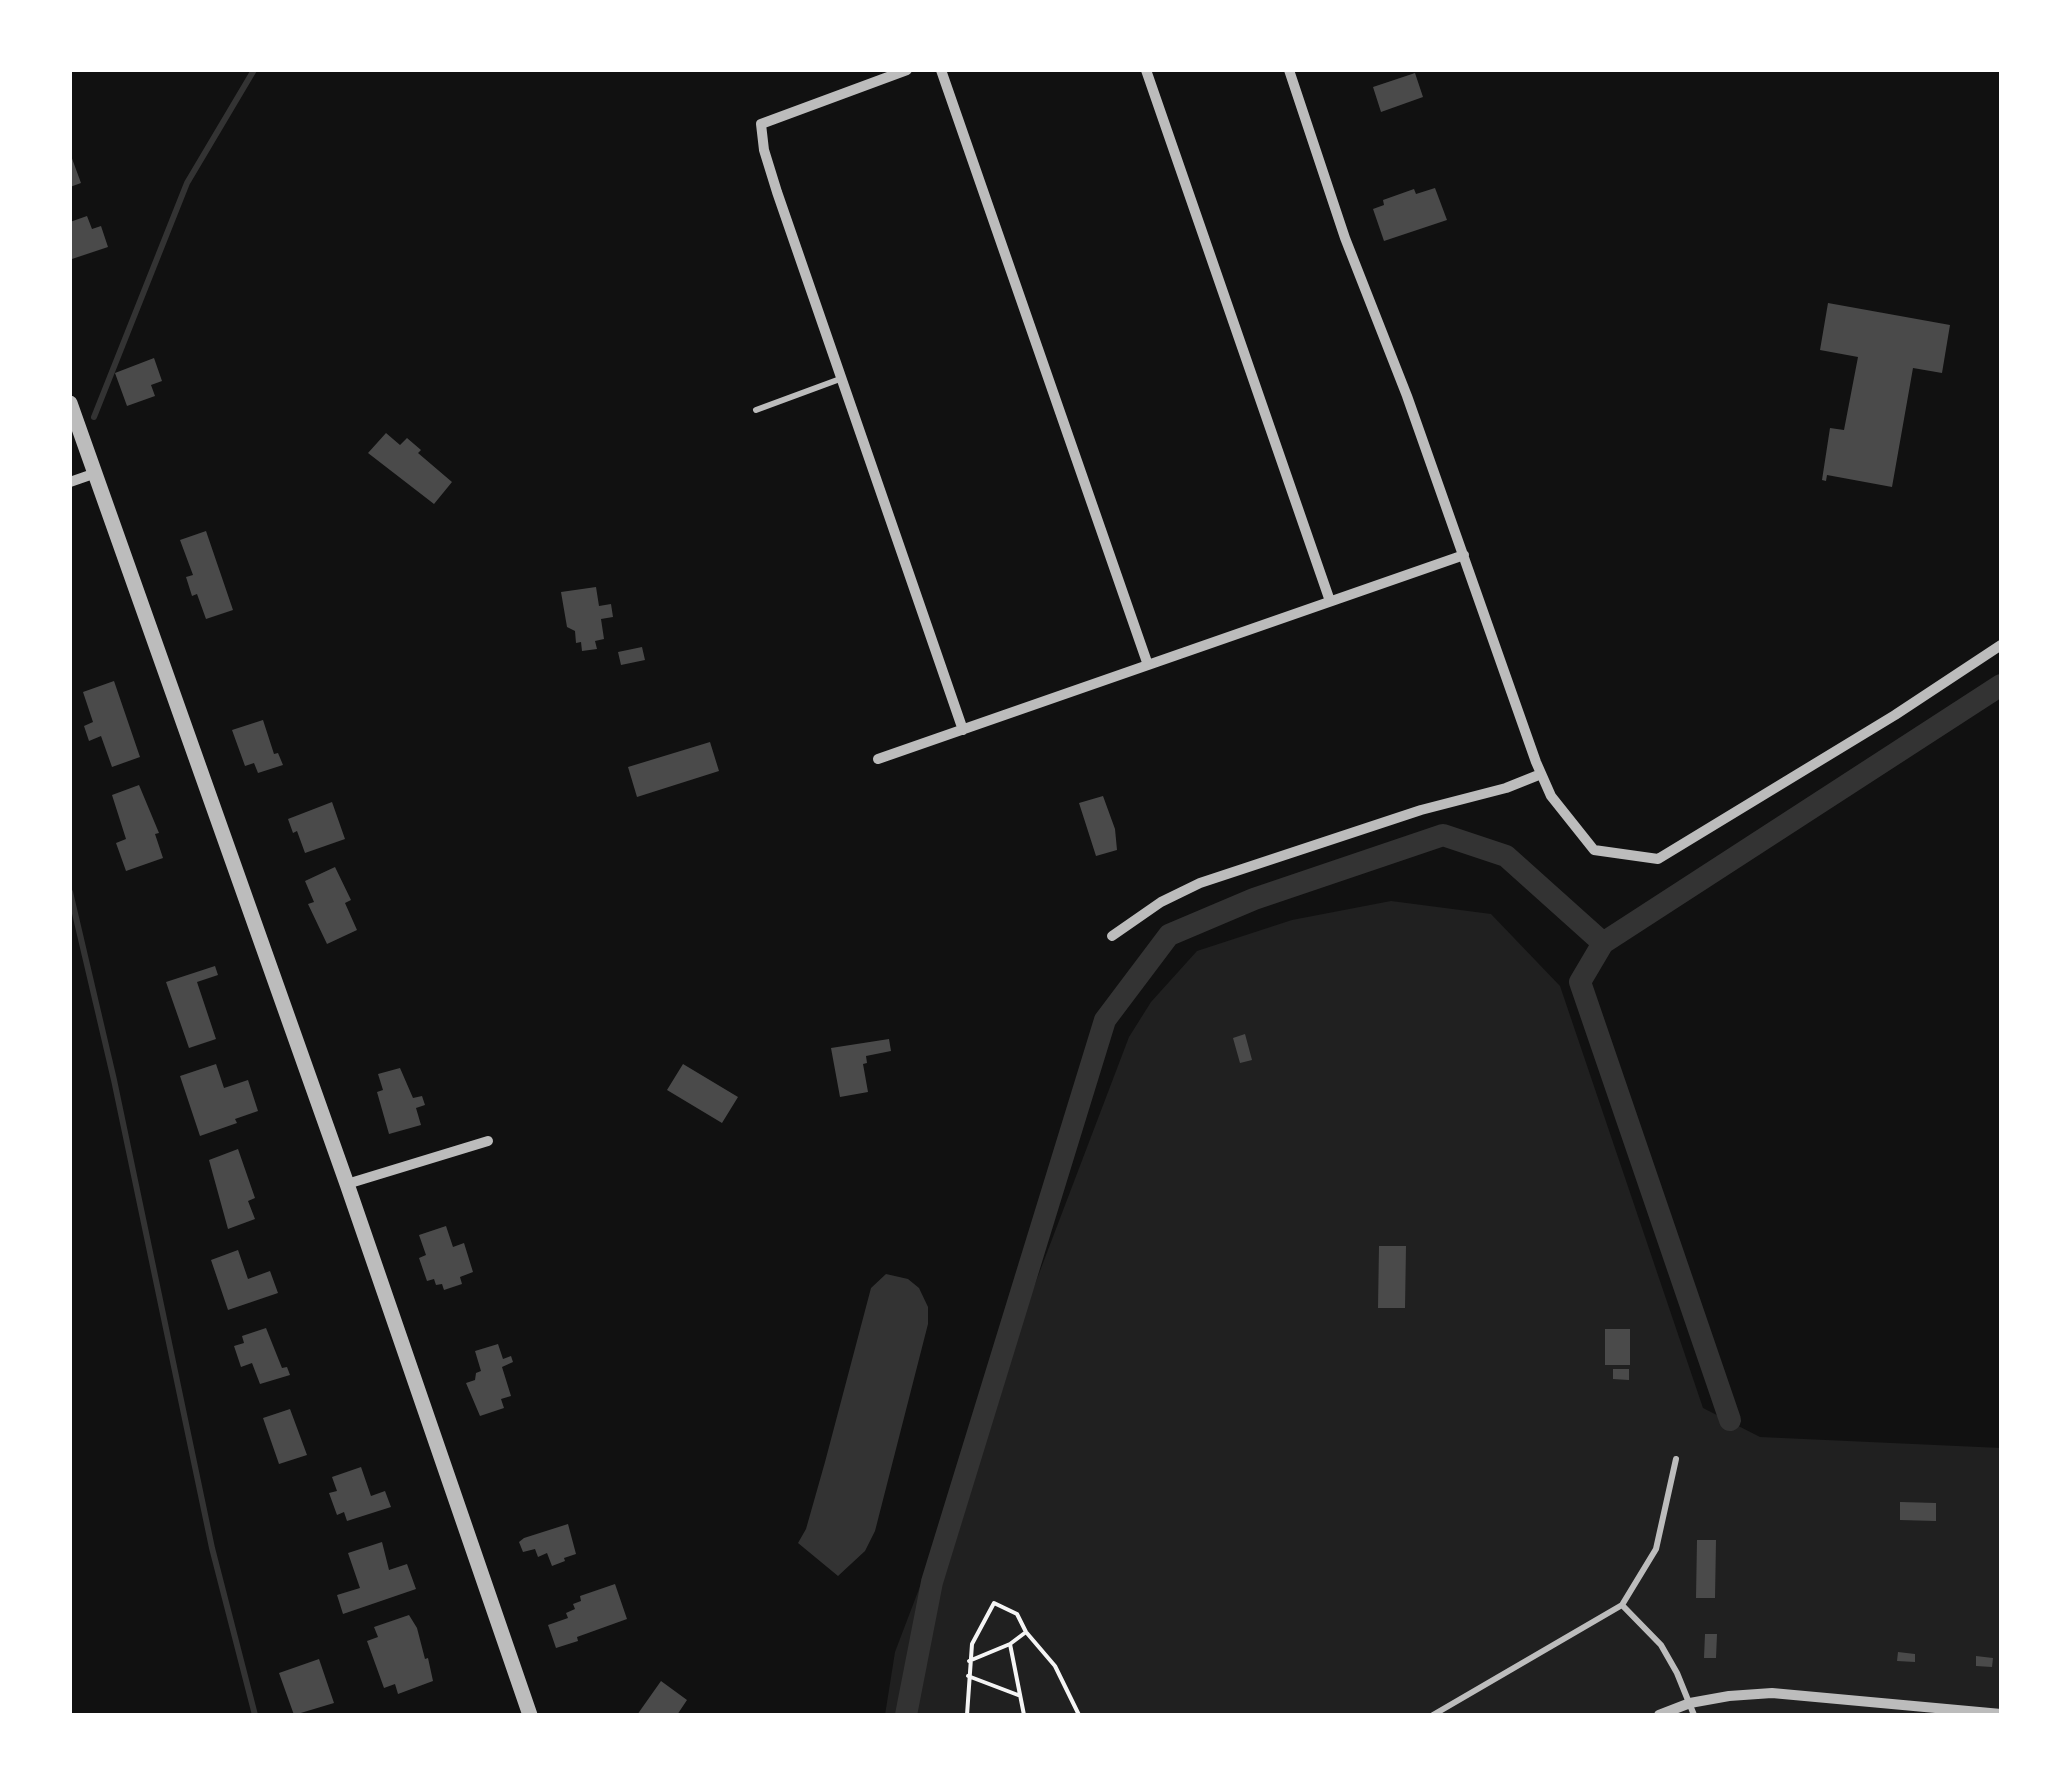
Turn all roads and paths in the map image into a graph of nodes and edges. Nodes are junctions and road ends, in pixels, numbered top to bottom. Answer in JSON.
{"nodes":[{"id":1,"x":907,"y":70,"type":"edge"},
{"id":2,"x":941,"y":70,"type":"edge"},
{"id":3,"x":1146,"y":70,"type":"edge"},
{"id":4,"x":1289,"y":70,"type":"edge"},
{"id":5,"x":842,"y":378,"type":"junction"},
{"id":6,"x":70,"y":404,"type":"edge"},
{"id":7,"x":756,"y":410,"type":"dead end"},
{"id":8,"x":93,"y":474,"type":"junction"},
{"id":9,"x":70,"y":482,"type":"edge"},
{"id":10,"x":1464,"y":554,"type":"junction"},
{"id":11,"x":1330,"y":602,"type":"junction"},
{"id":12,"x":2001,"y":645,"type":"edge"},
{"id":13,"x":1148,"y":665,"type":"junction"},
{"id":14,"x":963,"y":730,"type":"junction"},
{"id":15,"x":878,"y":759,"type":"dead end"},
{"id":16,"x":1541,"y":774,"type":"junction"},
{"id":17,"x":1112,"y":936,"type":"dead end"},
{"id":18,"x":488,"y":1141,"type":"dead end"},
{"id":19,"x":347,"y":1184,"type":"junction"},
{"id":20,"x":1676,"y":1458,"type":"dead end"},
{"id":21,"x":1622,"y":1605,"type":"junction"},
{"id":22,"x":1026,"y":1632,"type":"junction"},
{"id":23,"x":1010,"y":1644,"type":"junction"},
{"id":24,"x":969,"y":1661,"type":"junction"},
{"id":25,"x":968,"y":1676,"type":"junction"},
{"id":26,"x":1018,"y":1695,"type":"junction"},
{"id":27,"x":1690,"y":1703,"type":"junction"},
{"id":28,"x":2001,"y":1714,"type":"edge"},
{"id":29,"x":530,"y":1715,"type":"edge"},
{"id":30,"x":967,"y":1715,"type":"edge"},
{"id":31,"x":1024,"y":1715,"type":"edge"},
{"id":32,"x":1079,"y":1715,"type":"edge"},
{"id":33,"x":1433,"y":1715,"type":"edge"},
{"id":34,"x":1659,"y":1715,"type":"edge"},
{"id":35,"x":1694,"y":1715,"type":"edge"}],
"edges":[{"from":1,"to":5,"type":"street"},
{"from":2,"to":13,"type":"street"},
{"from":3,"to":11,"type":"street"},
{"from":4,"to":10,"type":"street"},
{"from":5,"to":7,"type":"lane"},
{"from":5,"to":14,"type":"street"},
{"from":6,"to":8,"type":"street"},
{"from":8,"to":9,"type":"street"},
{"from":8,"to":19,"type":"street"},
{"from":10,"to":11,"type":"street"},
{"from":10,"to":16,"type":"street"},
{"from":11,"to":13,"type":"street"},
{"from":12,"to":16,"type":"street"},
{"from":13,"to":14,"type":"street"},
{"from":14,"to":15,"type":"street"},
{"from":16,"to":17,"type":"street"},
{"from":18,"to":19,"type":"street"},
{"from":19,"to":29,"type":"street"},
{"from":20,"to":21,"type":"lane"},
{"from":21,"to":27,"type":"lane"},
{"from":21,"to":33,"type":"lane"},
{"from":22,"to":23,"type":"path"},
{"from":22,"to":24,"type":"path"},
{"from":22,"to":32,"type":"path"},
{"from":23,"to":24,"type":"path"},
{"from":23,"to":26,"type":"path"},
{"from":24,"to":25,"type":"path"},
{"from":25,"to":26,"type":"path"},
{"from":25,"to":30,"type":"path"},
{"from":26,"to":31,"type":"path"},
{"from":27,"to":28,"type":"street"},
{"from":27,"to":34,"type":"street"},
{"from":27,"to":35,"type":"lane"}]}
